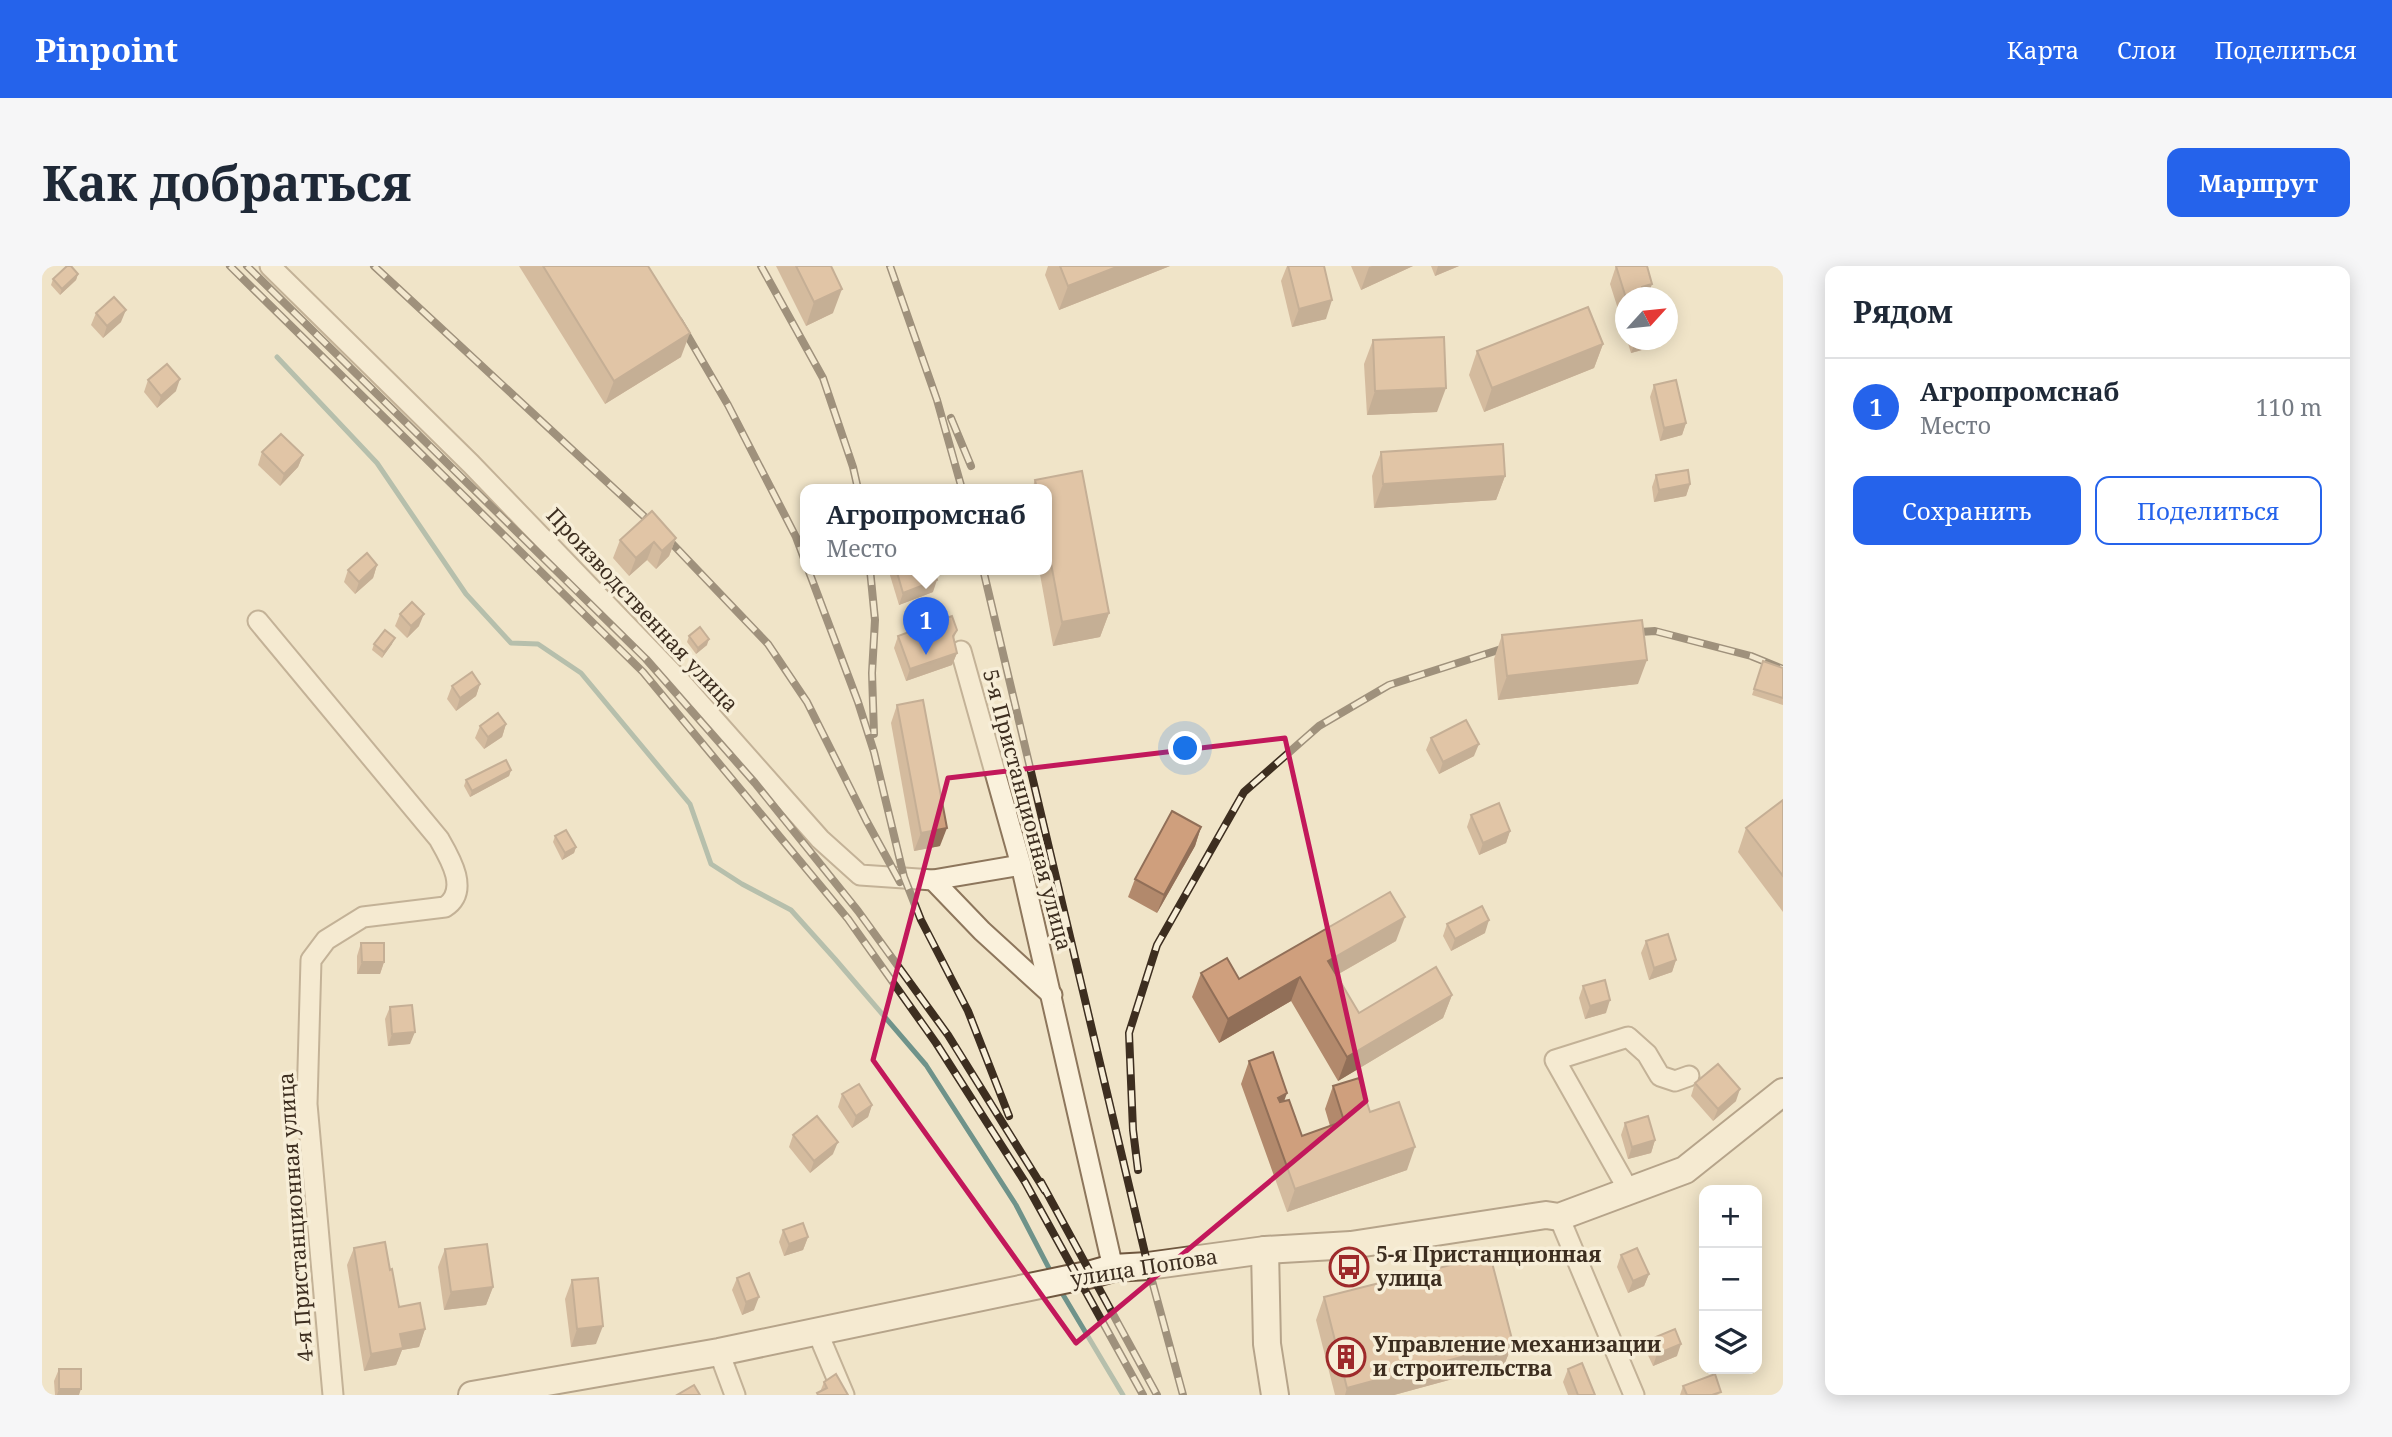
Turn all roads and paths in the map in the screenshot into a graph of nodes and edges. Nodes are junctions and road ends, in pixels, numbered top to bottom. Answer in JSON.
{"nodes":[{"id":1,"x":270,"y":266,"type":"edge"},
{"id":2,"x":258,"y":621,"type":"dead end"},
{"id":3,"x":961,"y":651,"type":"dead end"},
{"id":4,"x":1021,"y":865,"type":"junction"},
{"id":5,"x":933,"y":880,"type":"junction"},
{"id":6,"x":1052,"y":996,"type":"junction"},
{"id":7,"x":1689,"y":1076,"type":"dead end"},
{"id":8,"x":1783,"y":1092,"type":"edge"},
{"id":9,"x":1629,"y":1191,"type":"junction"},
{"id":10,"x":1559,"y":1217,"type":"junction"},
{"id":11,"x":1265,"y":1250,"type":"junction"},
{"id":12,"x":1113,"y":1268,"type":"junction"},
{"id":13,"x":817,"y":1331,"type":"junction"},
{"id":14,"x":719,"y":1352,"type":"junction"},
{"id":15,"x":332,"y":1395,"type":"edge"},
{"id":16,"x":476,"y":1395,"type":"edge"},
{"id":17,"x":735,"y":1395,"type":"edge"},
{"id":18,"x":844,"y":1395,"type":"edge"},
{"id":19,"x":1275,"y":1395,"type":"edge"},
{"id":20,"x":1634,"y":1395,"type":"edge"}],
"edges":[{"from":1,"to":5,"type":"street","name":"Производственная улица"},
{"from":2,"to":15,"type":"street","name":"4-я Пристанционная улица"},
{"from":3,"to":4,"type":"street","name":"5-я Пристанционная улица"},
{"from":4,"to":5,"type":"street","name":"Производственная улица"},
{"from":4,"to":6,"type":"street","name":"5-я Пристанционная улица"},
{"from":5,"to":6,"type":"street"},
{"from":6,"to":12,"type":"street","name":"5-я Пристанционная улица"},
{"from":7,"to":9,"type":"street"},
{"from":8,"to":9,"type":"street","name":"улица Попова"},
{"from":9,"to":10,"type":"street","name":"улица Попова"},
{"from":10,"to":11,"type":"street","name":"улица Попова"},
{"from":10,"to":20,"type":"street"},
{"from":11,"to":12,"type":"street","name":"улица Попова"},
{"from":11,"to":19,"type":"street"},
{"from":12,"to":13,"type":"street","name":"улица Попова"},
{"from":13,"to":14,"type":"street","name":"улица Попова"},
{"from":13,"to":18,"type":"street"},
{"from":14,"to":16,"type":"street","name":"улица Попова"},
{"from":14,"to":17,"type":"street"}]}
